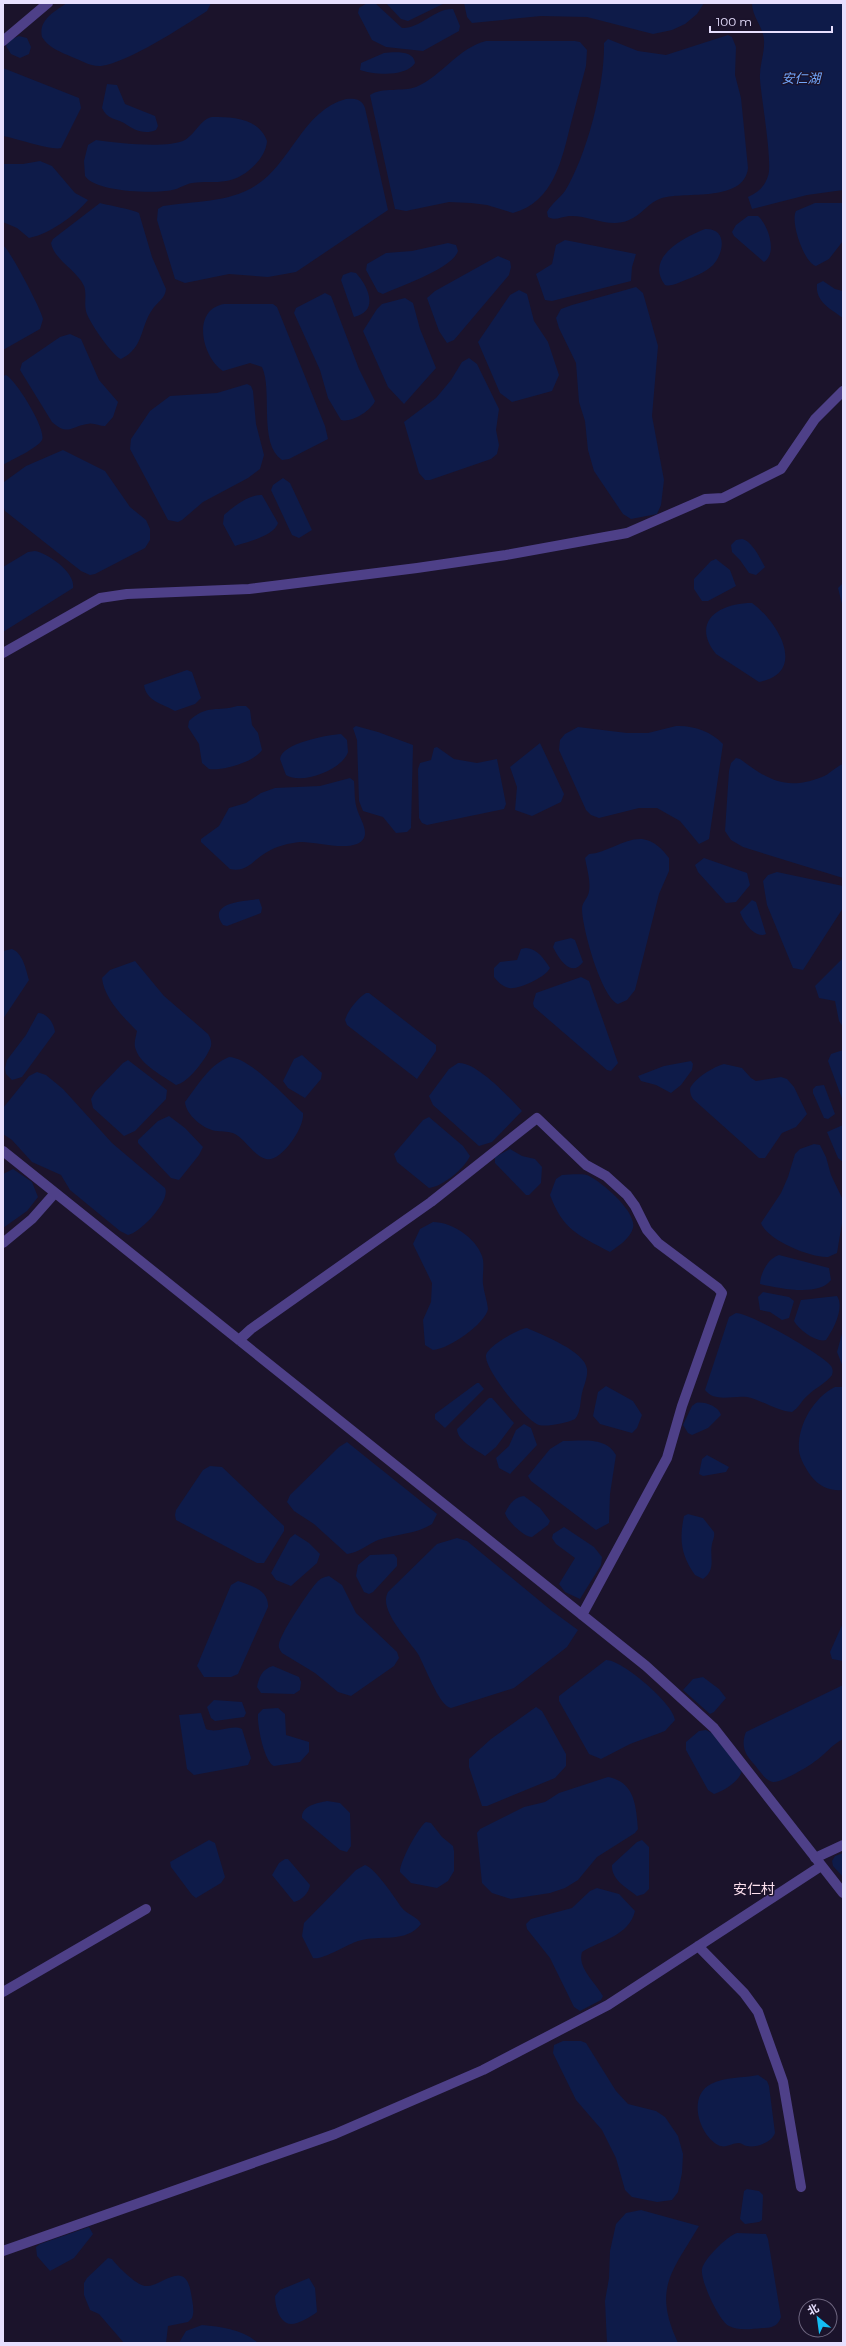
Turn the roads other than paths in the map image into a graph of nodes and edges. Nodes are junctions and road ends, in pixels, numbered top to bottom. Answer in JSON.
{"nodes":[{"id":1,"x":48,"y":3,"type":"edge"},
{"id":2,"x":3,"y":41,"type":"edge"},
{"id":3,"x":843,"y":391,"type":"edge"},
{"id":4,"x":3,"y":653,"type":"edge"},
{"id":5,"x":3,"y":1151,"type":"edge"},
{"id":6,"x":55,"y":1193,"type":"junction"},
{"id":7,"x":3,"y":1242,"type":"edge"},
{"id":8,"x":239,"y":1340,"type":"junction"},
{"id":9,"x":582,"y":1615,"type":"junction"},
{"id":10,"x":843,"y":1845,"type":"edge"},
{"id":11,"x":818,"y":1862,"type":"junction"},
{"id":12,"x":843,"y":1893,"type":"edge"},
{"id":13,"x":146,"y":1909,"type":"dead end"},
{"id":14,"x":698,"y":1946,"type":"junction"},
{"id":15,"x":3,"y":1992,"type":"edge"},
{"id":16,"x":801,"y":2187,"type":"dead end"},
{"id":17,"x":3,"y":2251,"type":"edge"}],
"edges":[{"from":1,"to":2,"type":"street"},
{"from":3,"to":4,"type":"street"},
{"from":5,"to":6,"type":"street"},
{"from":6,"to":7,"type":"street"},
{"from":6,"to":8,"type":"street"},
{"from":8,"to":9,"type":"street"},
{"from":8,"to":9,"type":"street"},
{"from":9,"to":11,"type":"street"},
{"from":10,"to":11,"type":"street"},
{"from":11,"to":12,"type":"street"},
{"from":11,"to":14,"type":"street"},
{"from":13,"to":15,"type":"street"},
{"from":14,"to":16,"type":"street"},
{"from":14,"to":17,"type":"street"}]}
